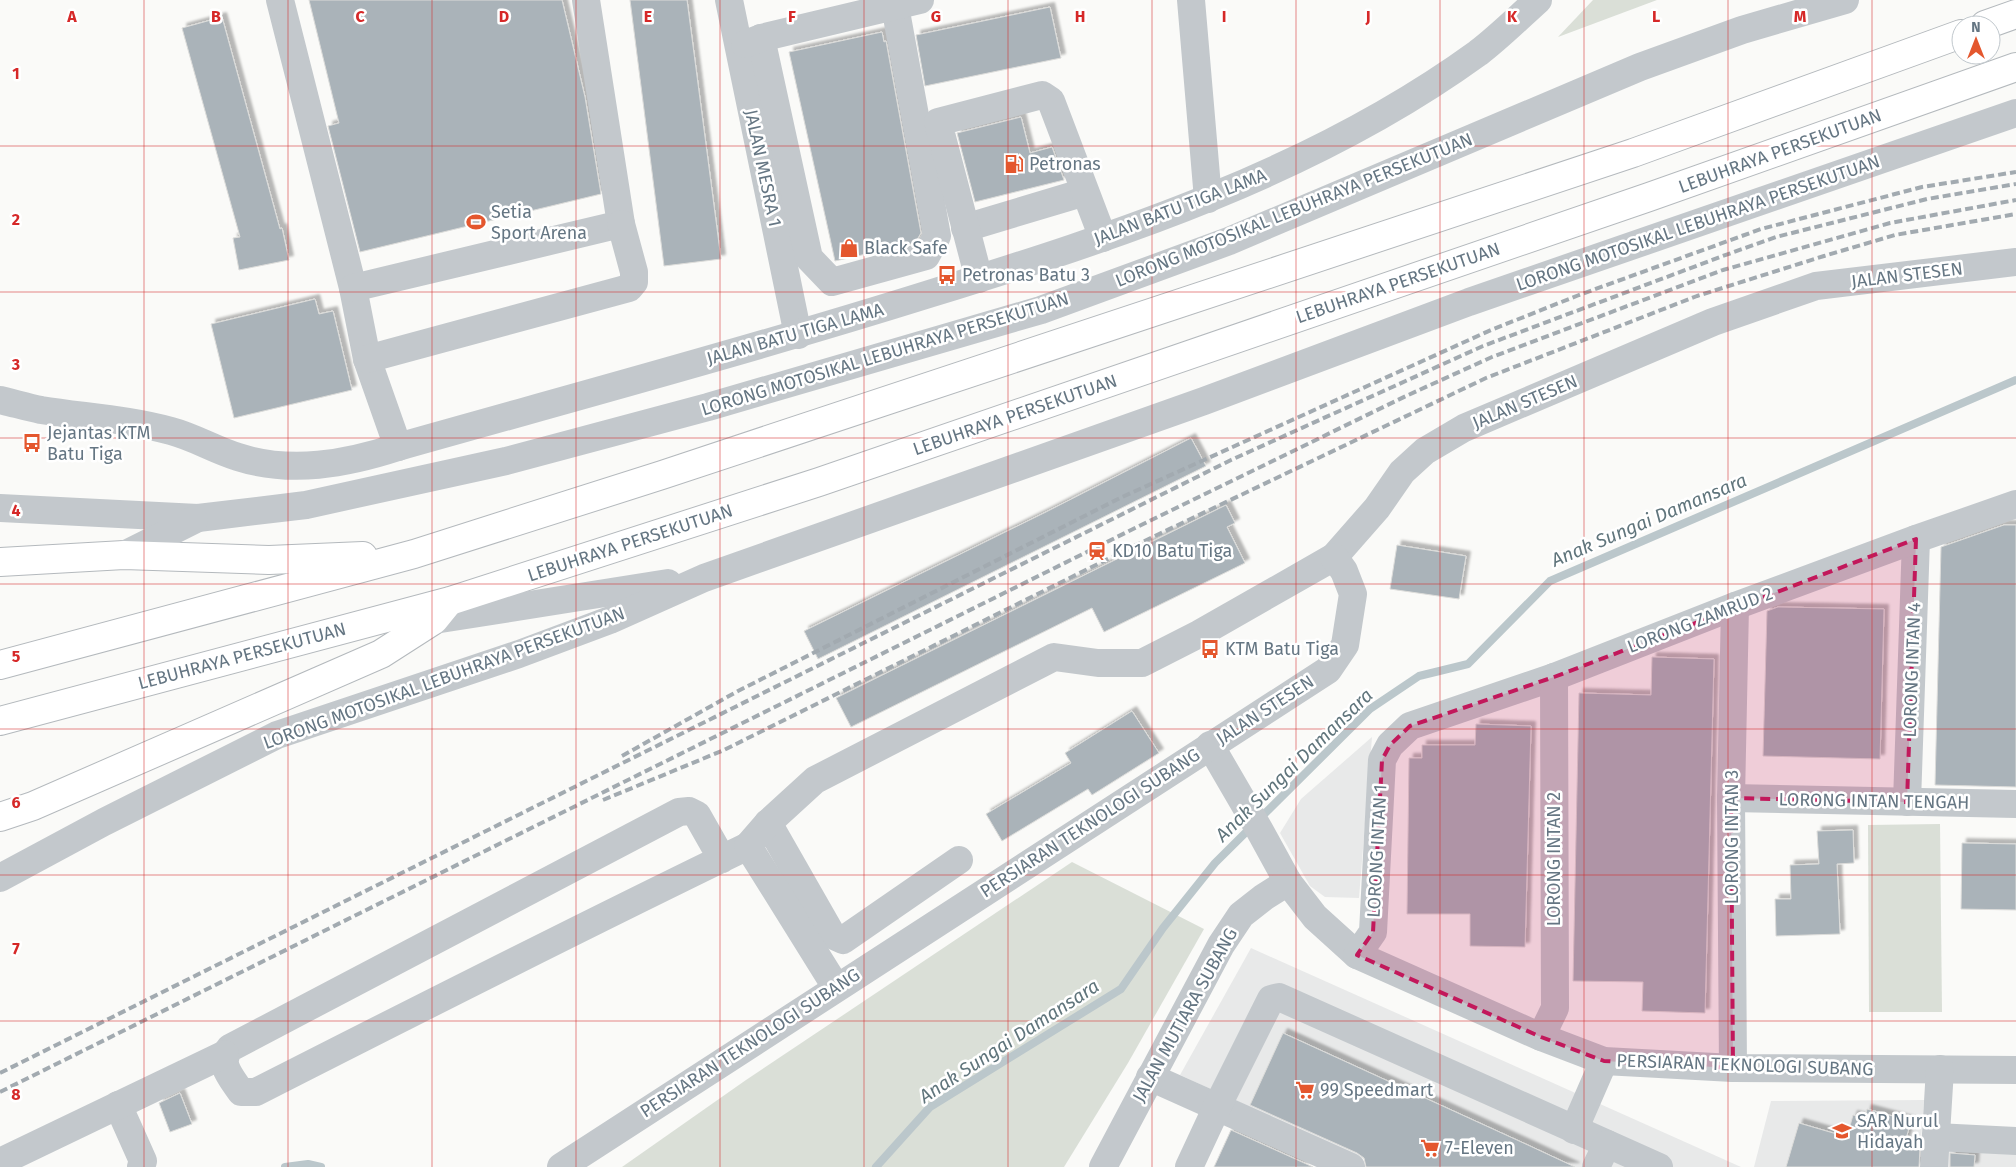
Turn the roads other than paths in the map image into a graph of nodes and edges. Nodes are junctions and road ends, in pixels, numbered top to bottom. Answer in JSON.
{"nodes":[{"id":1,"x":280,"y":0,"type":"edge"},
{"id":2,"x":586,"y":0,"type":"edge"},
{"id":3,"x":729,"y":0,"type":"edge"},
{"id":4,"x":1191,"y":0,"type":"edge"},
{"id":5,"x":1538,"y":0,"type":"edge"},
{"id":6,"x":1845,"y":0,"type":"edge"},
{"id":7,"x":908,"y":3,"type":"edge"},
{"id":8,"x":2016,"y":14,"type":"edge"},
{"id":9,"x":2001,"y":19,"type":"edge"},
{"id":10,"x":1951,"y":38,"type":"edge"},
{"id":11,"x":750,"y":42,"type":"junction"},
{"id":12,"x":2016,"y":66,"type":"edge"},
{"id":13,"x":2016,"y":113,"type":"edge"},
{"id":14,"x":1085,"y":192,"type":"junction"},
{"id":15,"x":1208,"y":199,"type":"junction"},
{"id":16,"x":621,"y":224,"type":"junction"},
{"id":17,"x":965,"y":228,"type":"junction"},
{"id":18,"x":1103,"y":238,"type":"junction"},
{"id":19,"x":2016,"y":262,"type":"edge"},
{"id":20,"x":979,"y":279,"type":"junction"},
{"id":21,"x":353,"y":288,"type":"junction"},
{"id":22,"x":798,"y":335,"type":"junction"},
{"id":23,"x":367,"y":359,"type":"junction"},
{"id":24,"x":0,"y":400,"type":"edge"},
{"id":25,"x":398,"y":446,"type":"junction"},
{"id":26,"x":2016,"y":504,"type":"edge"},
{"id":27,"x":0,"y":508,"type":"edge"},
{"id":28,"x":198,"y":518,"type":"junction"},
{"id":29,"x":1916,"y":539,"type":"junction"},
{"id":30,"x":414,"y":554,"type":"junction"},
{"id":31,"x":124,"y":555,"type":"junction"},
{"id":32,"x":1334,"y":557,"type":"junction"},
{"id":33,"x":0,"y":562,"type":"edge"},
{"id":34,"x":704,"y":578,"type":"junction"},
{"id":35,"x":1735,"y":606,"type":"junction"},
{"id":36,"x":442,"y":611,"type":"junction"},
{"id":37,"x":0,"y":664,"type":"edge"},
{"id":38,"x":1554,"y":677,"type":"junction"},
{"id":39,"x":0,"y":721,"type":"edge"},
{"id":40,"x":1210,"y":745,"type":"junction"},
{"id":41,"x":1390,"y":745,"type":"joint"},
{"id":42,"x":1731,"y":798,"type":"junction"},
{"id":43,"x":1907,"y":802,"type":"junction"},
{"id":44,"x":2016,"y":804,"type":"edge"},
{"id":45,"x":0,"y":818,"type":"edge"},
{"id":46,"x":768,"y":823,"type":"junction"},
{"id":47,"x":748,"y":846,"type":"junction"},
{"id":48,"x":722,"y":858,"type":"junction"},
{"id":49,"x":959,"y":860,"type":"dead end"},
{"id":50,"x":0,"y":878,"type":"edge"},
{"id":51,"x":1288,"y":882,"type":"junction"},
{"id":52,"x":1357,"y":955,"type":"junction"},
{"id":53,"x":836,"y":987,"type":"junction"},
{"id":54,"x":1541,"y":1038,"type":"junction"},
{"id":55,"x":225,"y":1054,"type":"junction"},
{"id":56,"x":1604,"y":1061,"type":"junction"},
{"id":57,"x":1733,"y":1068,"type":"junction"},
{"id":58,"x":1940,"y":1069,"type":"junction"},
{"id":59,"x":2016,"y":1070,"type":"edge"},
{"id":60,"x":1150,"y":1077,"type":"junction"},
{"id":61,"x":1217,"y":1107,"type":"junction"},
{"id":62,"x":121,"y":1111,"type":"junction"},
{"id":63,"x":1574,"y":1130,"type":"junction"},
{"id":64,"x":1936,"y":1137,"type":"junction"},
{"id":65,"x":2016,"y":1141,"type":"edge"},
{"id":66,"x":1601,"y":1155,"type":"edge"},
{"id":67,"x":0,"y":1162,"type":"edge"},
{"id":68,"x":20,"y":1167,"type":"edge"},
{"id":69,"x":141,"y":1167,"type":"edge"},
{"id":70,"x":561,"y":1167,"type":"edge"},
{"id":71,"x":1103,"y":1167,"type":"edge"},
{"id":72,"x":1189,"y":1167,"type":"edge"},
{"id":73,"x":1351,"y":1167,"type":"edge"},
{"id":74,"x":1659,"y":1167,"type":"edge"},
{"id":75,"x":1934,"y":1167,"type":"edge"}],
"edges":[{"from":1,"to":21,"type":"street"},
{"from":2,"to":16,"type":"street"},
{"from":3,"to":11,"type":"street","name":"JALAN MESRA 1"},
{"from":4,"to":15,"type":"street"},
{"from":5,"to":15,"type":"street","name":"JALAN BATU TIGA LAMA"},
{"from":6,"to":28,"type":"street","name":"LORONG MOTOSIKAL LEBUHRAYA PERSEKUTUAN"},
{"from":7,"to":11,"type":"street"},
{"from":7,"to":11,"type":"street"},
{"from":8,"to":9,"type":"highway"},
{"from":10,"to":30,"type":"highway"},
{"from":11,"to":22,"type":"street","name":"JALAN MESRA 1"},
{"from":12,"to":36,"type":"highway","name":"LEBUHRAYA PERSEKUTUAN"},
{"from":13,"to":34,"type":"street","name":"LORONG MOTOSIKAL LEBUHRAYA PERSEKUTUAN"},
{"from":14,"to":17,"type":"street"},
{"from":14,"to":17,"type":"street"},
{"from":14,"to":18,"type":"street"},
{"from":15,"to":18,"type":"street","name":"JALAN BATU TIGA LAMA"},
{"from":16,"to":21,"type":"street"},
{"from":16,"to":23,"type":"street"},
{"from":17,"to":20,"type":"street"},
{"from":18,"to":20,"type":"street","name":"JALAN BATU TIGA LAMA"},
{"from":19,"to":32,"type":"street","name":"JALAN STESEN"},
{"from":20,"to":22,"type":"street","name":"JALAN BATU TIGA LAMA"},
{"from":21,"to":23,"type":"street"},
{"from":22,"to":25,"type":"street","name":"JALAN BATU TIGA LAMA"},
{"from":23,"to":25,"type":"street"},
{"from":24,"to":25,"type":"street","name":"JALAN BATU TIGA LAMA"},
{"from":26,"to":29,"type":"street","name":"LORONG ZAMRUD 2"},
{"from":27,"to":28,"type":"street","name":"LORONG MOTOSIKAL LEBUHRAYA PERSEKUTUAN"},
{"from":28,"to":31,"type":"street"},
{"from":29,"to":35,"type":"street","name":"LORONG ZAMRUD 2"},
{"from":29,"to":43,"type":"street","name":"LORONG INTAN 4"},
{"from":30,"to":31,"type":"highway"},
{"from":30,"to":37,"type":"highway"},
{"from":31,"to":33,"type":"highway"},
{"from":32,"to":40,"type":"street","name":"JALAN STESEN"},
{"from":32,"to":46,"type":"street"},
{"from":34,"to":36,"type":"street","name":"LORONG MOTOSIKAL LEBUHRAYA PERSEKUTUAN"},
{"from":34,"to":50,"type":"street","name":"LORONG MOTOSIKAL LEBUHRAYA PERSEKUTUAN"},
{"from":35,"to":38,"type":"street","name":"LORONG ZAMRUD 2"},
{"from":35,"to":42,"type":"street","name":"LORONG INTAN 3"},
{"from":36,"to":39,"type":"highway","name":"LEBUHRAYA PERSEKUTUAN"},
{"from":36,"to":45,"type":"highway"},
{"from":38,"to":41,"type":"street","name":"LORONG ZAMRUD 2"},
{"from":38,"to":54,"type":"street","name":"LORONG INTAN 2"},
{"from":40,"to":51,"type":"street","name":"PERSIARAN TEKNOLOGI SUBANG"},
{"from":40,"to":53,"type":"street","name":"PERSIARAN TEKNOLOGI SUBANG"},
{"from":41,"to":52,"type":"street","name":"LORONG INTAN 1"},
{"from":42,"to":43,"type":"street","name":"LORONG INTAN TENGAH"},
{"from":42,"to":57,"type":"street","name":"LORONG INTAN 3"},
{"from":43,"to":44,"type":"street","name":"LORONG INTAN TENGAH"},
{"from":46,"to":47,"type":"street"},
{"from":46,"to":49,"type":"street"},
{"from":47,"to":48,"type":"street"},
{"from":47,"to":53,"type":"street"},
{"from":48,"to":55,"type":"street"},
{"from":48,"to":55,"type":"street"},
{"from":51,"to":52,"type":"street","name":"PERSIARAN TEKNOLOGI SUBANG"},
{"from":51,"to":60,"type":"street","name":"JALAN MUTIARA SUBANG"},
{"from":52,"to":54,"type":"street","name":"PERSIARAN TEKNOLOGI SUBANG"},
{"from":53,"to":70,"type":"street","name":"PERSIARAN TEKNOLOGI SUBANG"},
{"from":54,"to":56,"type":"street","name":"PERSIARAN TEKNOLOGI SUBANG"},
{"from":55,"to":62,"type":"street"},
{"from":56,"to":57,"type":"street","name":"PERSIARAN TEKNOLOGI SUBANG"},
{"from":56,"to":63,"type":"street"},
{"from":57,"to":58,"type":"street","name":"PERSIARAN TEKNOLOGI SUBANG"},
{"from":58,"to":59,"type":"street","name":"PERSIARAN TEKNOLOGI SUBANG"},
{"from":58,"to":64,"type":"street"},
{"from":60,"to":61,"type":"street"},
{"from":60,"to":71,"type":"street","name":"JALAN MUTIARA SUBANG"},
{"from":61,"to":63,"type":"street"},
{"from":61,"to":72,"type":"street"},
{"from":61,"to":73,"type":"street"},
{"from":62,"to":67,"type":"street"},
{"from":62,"to":68,"type":"street"},
{"from":62,"to":69,"type":"street"},
{"from":63,"to":66,"type":"street"},
{"from":64,"to":65,"type":"street"},
{"from":64,"to":75,"type":"street"},
{"from":66,"to":74,"type":"street"}]}
